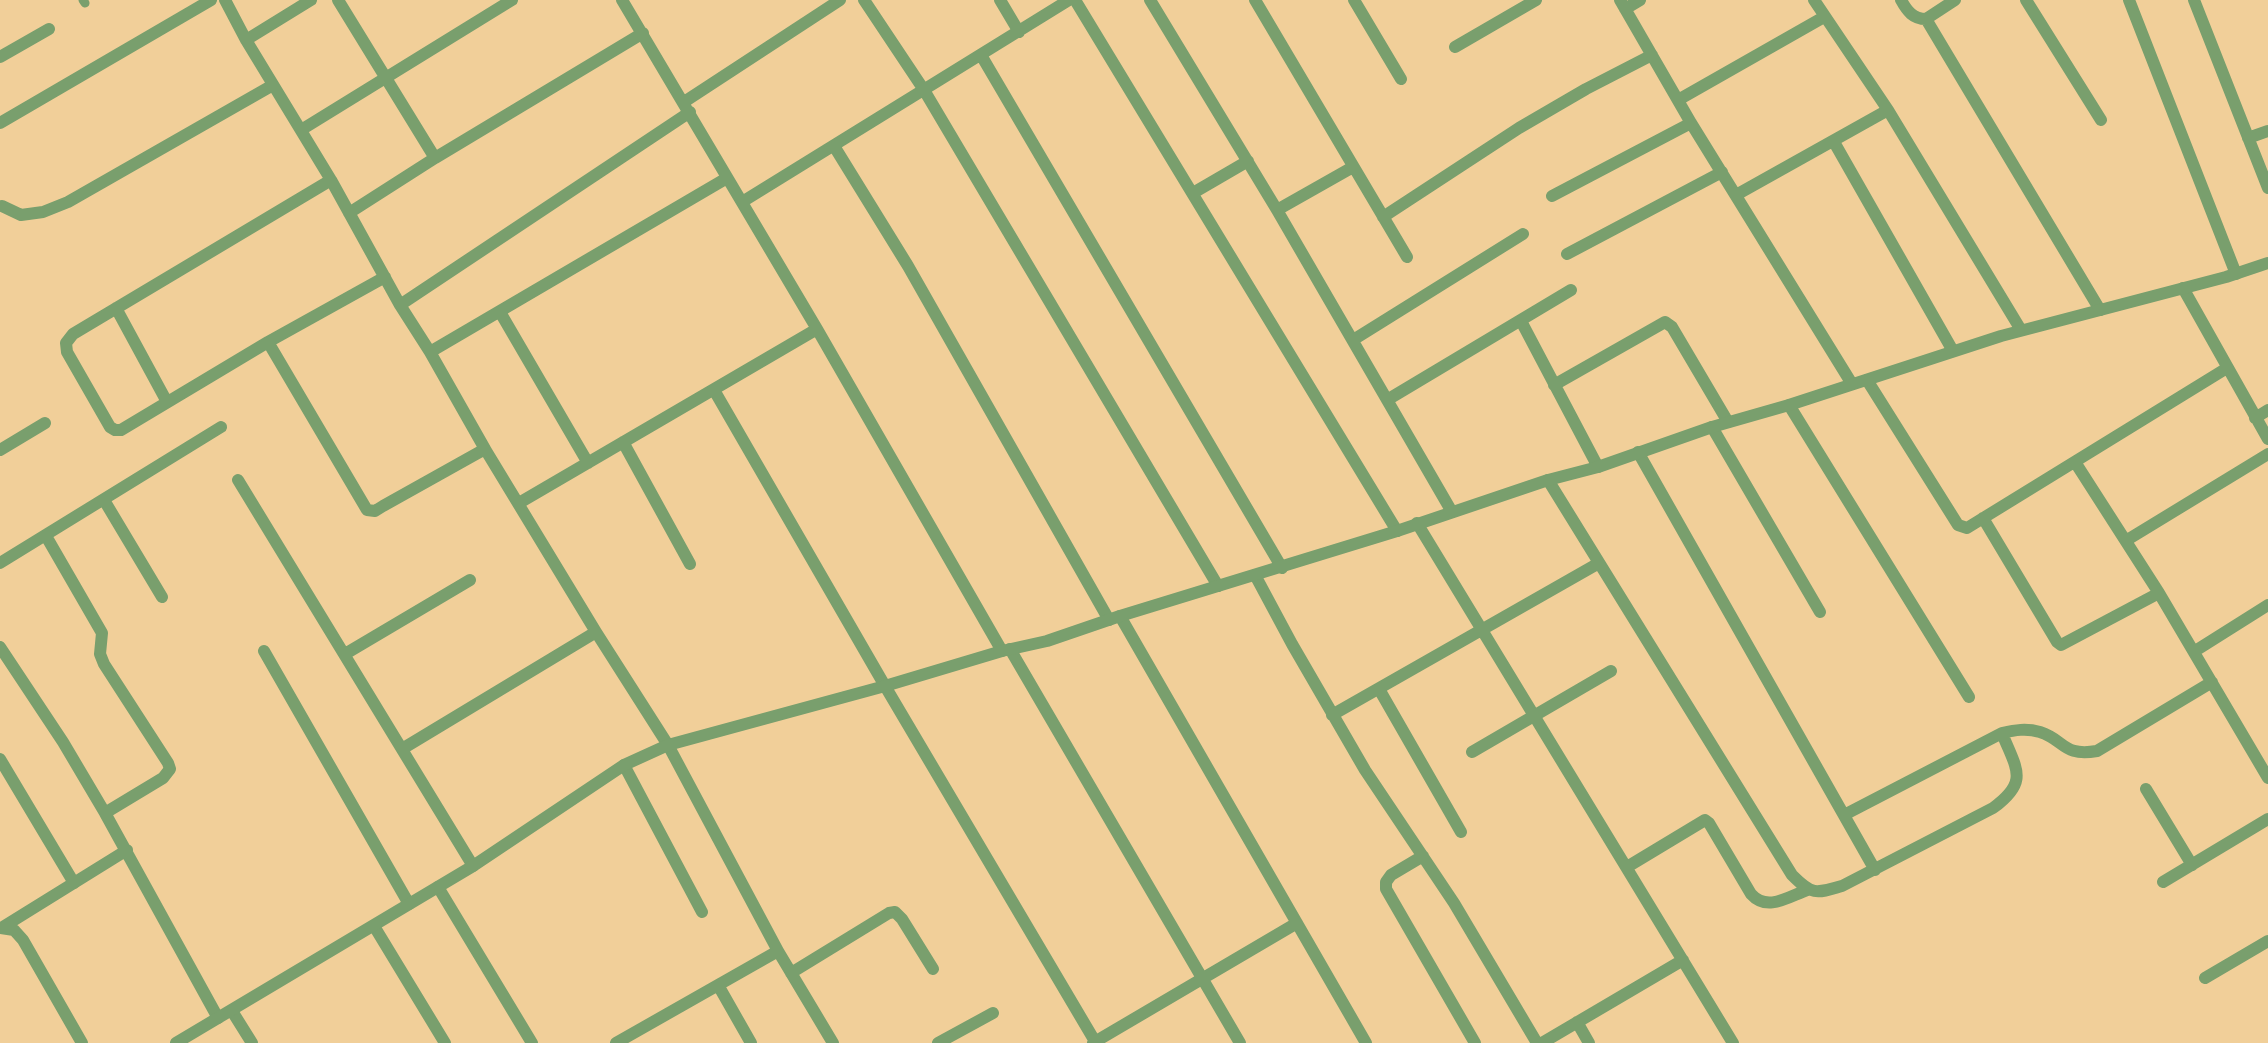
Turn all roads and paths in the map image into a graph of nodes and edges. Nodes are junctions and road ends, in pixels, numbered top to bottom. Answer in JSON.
{"nodes":[{"id":1,"x":211,"y":0,"type":"edge"},
{"id":2,"x":225,"y":0,"type":"edge"},
{"id":3,"x":311,"y":0,"type":"edge"},
{"id":4,"x":338,"y":0,"type":"edge"},
{"id":5,"x":512,"y":0,"type":"edge"},
{"id":6,"x":622,"y":0,"type":"edge"},
{"id":7,"x":840,"y":0,"type":"edge"},
{"id":8,"x":864,"y":0,"type":"edge"},
{"id":9,"x":1000,"y":0,"type":"edge"},
{"id":10,"x":1069,"y":0,"type":"edge"},
{"id":11,"x":1075,"y":0,"type":"edge"},
{"id":12,"x":1150,"y":0,"type":"edge"},
{"id":13,"x":1255,"y":0,"type":"edge"},
{"id":14,"x":1354,"y":0,"type":"edge"},
{"id":15,"x":1536,"y":0,"type":"edge"},
{"id":16,"x":1640,"y":0,"type":"edge"},
{"id":17,"x":1814,"y":0,"type":"edge"},
{"id":18,"x":1901,"y":0,"type":"edge"},
{"id":19,"x":1955,"y":0,"type":"edge"},
{"id":20,"x":2026,"y":0,"type":"edge"},
{"id":21,"x":2129,"y":0,"type":"edge"},
{"id":22,"x":2194,"y":0,"type":"edge"},
{"id":23,"x":1622,"y":4,"type":"edge"},
{"id":24,"x":1824,"y":17,"type":"junction"},
{"id":25,"x":1926,"y":19,"type":"junction"},
{"id":26,"x":49,"y":29,"type":"dead end"},
{"id":27,"x":1019,"y":32,"type":"junction"},
{"id":28,"x":643,"y":33,"type":"junction"},
{"id":29,"x":246,"y":40,"type":"junction"},
{"id":30,"x":1455,"y":47,"type":"dead end"},
{"id":31,"x":981,"y":55,"type":"junction"},
{"id":32,"x":1652,"y":55,"type":"junction"},
{"id":33,"x":0,"y":57,"type":"edge"},
{"id":34,"x":384,"y":78,"type":"junction"},
{"id":35,"x":1401,"y":79,"type":"dead end"},
{"id":36,"x":273,"y":85,"type":"junction"},
{"id":37,"x":924,"y":90,"type":"junction"},
{"id":38,"x":1678,"y":100,"type":"junction"},
{"id":39,"x":687,"y":107,"type":"junction"},
{"id":40,"x":1888,"y":110,"type":"junction"},
{"id":41,"x":2101,"y":120,"type":"dead end"},
{"id":42,"x":0,"y":123,"type":"edge"},
{"id":43,"x":1690,"y":123,"type":"junction"},
{"id":44,"x":301,"y":130,"type":"junction"},
{"id":45,"x":2268,"y":131,"type":"edge"},
{"id":46,"x":2248,"y":138,"type":"junction"},
{"id":47,"x":1834,"y":142,"type":"junction"},
{"id":48,"x":834,"y":146,"type":"junction"},
{"id":49,"x":435,"y":158,"type":"junction"},
{"id":50,"x":1248,"y":161,"type":"junction"},
{"id":51,"x":1354,"y":166,"type":"junction"},
{"id":52,"x":1722,"y":172,"type":"junction"},
{"id":53,"x":728,"y":178,"type":"junction"},
{"id":54,"x":331,"y":180,"type":"junction"},
{"id":55,"x":2268,"y":188,"type":"edge"},
{"id":56,"x":1193,"y":193,"type":"junction"},
{"id":57,"x":1736,"y":195,"type":"junction"},
{"id":58,"x":1552,"y":196,"type":"dead end"},
{"id":59,"x":742,"y":202,"type":"junction"},
{"id":60,"x":1,"y":206,"type":"edge"},
{"id":61,"x":1277,"y":210,"type":"junction"},
{"id":62,"x":349,"y":213,"type":"junction"},
{"id":63,"x":1383,"y":217,"type":"junction"},
{"id":64,"x":1523,"y":234,"type":"dead end"},
{"id":65,"x":1567,"y":254,"type":"dead end"},
{"id":66,"x":1407,"y":257,"type":"dead end"},
{"id":67,"x":2268,"y":263,"type":"edge"},
{"id":68,"x":2236,"y":274,"type":"junction"},
{"id":69,"x":385,"y":277,"type":"junction"},
{"id":70,"x":2183,"y":288,"type":"junction"},
{"id":71,"x":1571,"y":290,"type":"dead end"},
{"id":72,"x":400,"y":305,"type":"junction"},
{"id":73,"x":116,"y":308,"type":"junction"},
{"id":74,"x":2100,"y":310,"type":"junction"},
{"id":75,"x":500,"y":312,"type":"junction"},
{"id":76,"x":1520,"y":322,"type":"junction"},
{"id":77,"x":817,"y":329,"type":"junction"},
{"id":78,"x":2021,"y":330,"type":"junction"},
{"id":79,"x":1353,"y":340,"type":"junction"},
{"id":80,"x":268,"y":342,"type":"junction"},
{"id":81,"x":1953,"y":351,"type":"junction"},
{"id":82,"x":430,"y":352,"type":"junction"},
{"id":83,"x":2227,"y":368,"type":"junction"},
{"id":84,"x":1867,"y":380,"type":"junction"},
{"id":85,"x":1852,"y":384,"type":"junction"},
{"id":86,"x":1554,"y":385,"type":"junction"},
{"id":87,"x":714,"y":390,"type":"junction"},
{"id":88,"x":1388,"y":400,"type":"junction"},
{"id":89,"x":167,"y":402,"type":"junction"},
{"id":90,"x":1789,"y":405,"type":"junction"},
{"id":91,"x":2268,"y":410,"type":"edge"},
{"id":92,"x":2255,"y":418,"type":"junction"},
{"id":93,"x":1728,"y":422,"type":"junction"},
{"id":94,"x":45,"y":423,"type":"dead end"},
{"id":95,"x":1712,"y":427,"type":"junction"},
{"id":96,"x":221,"y":428,"type":"dead end"},
{"id":97,"x":2268,"y":439,"type":"edge"},
{"id":98,"x":623,"y":442,"type":"junction"},
{"id":99,"x":485,"y":449,"type":"junction"},
{"id":100,"x":0,"y":450,"type":"edge"},
{"id":101,"x":1638,"y":452,"type":"junction"},
{"id":102,"x":2268,"y":454,"type":"edge"},
{"id":103,"x":2075,"y":462,"type":"junction"},
{"id":104,"x":588,"y":463,"type":"junction"},
{"id":105,"x":1598,"y":467,"type":"junction"},
{"id":106,"x":238,"y":480,"type":"dead end"},
{"id":107,"x":1548,"y":480,"type":"junction"},
{"id":108,"x":104,"y":500,"type":"junction"},
{"id":109,"x":519,"y":503,"type":"junction"},
{"id":110,"x":1452,"y":512,"type":"junction"},
{"id":111,"x":1983,"y":518,"type":"junction"},
{"id":112,"x":1416,"y":523,"type":"junction"},
{"id":113,"x":1397,"y":531,"type":"junction"},
{"id":114,"x":46,"y":536,"type":"junction"},
{"id":115,"x":2127,"y":540,"type":"junction"},
{"id":116,"x":0,"y":563,"type":"edge"},
{"id":117,"x":1599,"y":563,"type":"junction"},
{"id":118,"x":690,"y":564,"type":"dead end"},
{"id":119,"x":1282,"y":568,"type":"junction"},
{"id":120,"x":1255,"y":575,"type":"junction"},
{"id":121,"x":470,"y":580,"type":"dead end"},
{"id":122,"x":1218,"y":586,"type":"junction"},
{"id":123,"x":2160,"y":593,"type":"junction"},
{"id":124,"x":162,"y":597,"type":"dead end"},
{"id":125,"x":2268,"y":605,"type":"edge"},
{"id":126,"x":1820,"y":612,"type":"dead end"},
{"id":127,"x":1115,"y":618,"type":"junction"},
{"id":128,"x":1483,"y":630,"type":"junction"},
{"id":129,"x":596,"y":632,"type":"junction"},
{"id":130,"x":0,"y":647,"type":"edge"},
{"id":131,"x":1006,"y":650,"type":"junction"},
{"id":132,"x":264,"y":651,"type":"dead end"},
{"id":133,"x":2195,"y":651,"type":"junction"},
{"id":134,"x":345,"y":654,"type":"junction"},
{"id":135,"x":1611,"y":671,"type":"dead end"},
{"id":136,"x":2212,"y":682,"type":"junction"},
{"id":137,"x":885,"y":686,"type":"junction"},
{"id":138,"x":1379,"y":689,"type":"junction"},
{"id":139,"x":1969,"y":696,"type":"dead end"},
{"id":140,"x":1332,"y":715,"type":"junction"},
{"id":141,"x":1535,"y":716,"type":"junction"},
{"id":142,"x":2002,"y":733,"type":"junction"},
{"id":143,"x":668,"y":745,"type":"junction"},
{"id":144,"x":402,"y":749,"type":"junction"},
{"id":145,"x":1472,"y":752,"type":"dead end"},
{"id":146,"x":0,"y":759,"type":"edge"},
{"id":147,"x":2263,"y":760,"type":"edge"},
{"id":148,"x":624,"y":765,"type":"junction"},
{"id":149,"x":2268,"y":778,"type":"edge"},
{"id":150,"x":2146,"y":789,"type":"dead end"},
{"id":151,"x":105,"y":812,"type":"junction"},
{"id":152,"x":1844,"y":815,"type":"junction"},
{"id":153,"x":2268,"y":819,"type":"edge"},
{"id":154,"x":1461,"y":832,"type":"dead end"},
{"id":155,"x":127,"y":850,"type":"junction"},
{"id":156,"x":1423,"y":856,"type":"junction"},
{"id":157,"x":2192,"y":865,"type":"junction"},
{"id":158,"x":473,"y":866,"type":"junction"},
{"id":159,"x":1627,"y":867,"type":"junction"},
{"id":160,"x":1875,"y":870,"type":"junction"},
{"id":161,"x":2163,"y":882,"type":"dead end"},
{"id":162,"x":74,"y":883,"type":"junction"},
{"id":163,"x":438,"y":887,"type":"junction"},
{"id":164,"x":1806,"y":890,"type":"junction"},
{"id":165,"x":410,"y":904,"type":"junction"},
{"id":166,"x":702,"y":912,"type":"dead end"},
{"id":167,"x":1297,"y":923,"type":"junction"},
{"id":168,"x":374,"y":926,"type":"junction"},
{"id":169,"x":2,"y":928,"type":"edge"},
{"id":170,"x":2268,"y":941,"type":"edge"},
{"id":171,"x":778,"y":951,"type":"junction"},
{"id":172,"x":1683,"y":960,"type":"junction"},
{"id":173,"x":934,"y":969,"type":"dead end"},
{"id":174,"x":791,"y":973,"type":"junction"},
{"id":175,"x":2205,"y":978,"type":"dead end"},
{"id":176,"x":1204,"y":979,"type":"junction"},
{"id":177,"x":718,"y":985,"type":"junction"},
{"id":178,"x":232,"y":1011,"type":"junction"},
{"id":179,"x":993,"y":1013,"type":"dead end"},
{"id":180,"x":218,"y":1018,"type":"junction"},
{"id":181,"x":1577,"y":1022,"type":"junction"},
{"id":182,"x":82,"y":1043,"type":"edge"},
{"id":183,"x":176,"y":1043,"type":"edge"},
{"id":184,"x":252,"y":1043,"type":"edge"},
{"id":185,"x":445,"y":1043,"type":"edge"},
{"id":186,"x":532,"y":1043,"type":"edge"},
{"id":187,"x":616,"y":1043,"type":"edge"},
{"id":188,"x":751,"y":1043,"type":"edge"},
{"id":189,"x":833,"y":1043,"type":"edge"},
{"id":190,"x":938,"y":1043,"type":"edge"},
{"id":191,"x":1095,"y":1043,"type":"edge"},
{"id":192,"x":1240,"y":1043,"type":"edge"},
{"id":193,"x":1366,"y":1043,"type":"edge"},
{"id":194,"x":1475,"y":1043,"type":"edge"},
{"id":195,"x":1537,"y":1043,"type":"edge"},
{"id":196,"x":1542,"y":1043,"type":"edge"},
{"id":197,"x":1589,"y":1043,"type":"edge"},
{"id":198,"x":1733,"y":1043,"type":"edge"}],
"edges":[{"from":1,"to":42,"type":"street"},
{"from":2,"to":29,"type":"street"},
{"from":3,"to":29,"type":"street"},
{"from":4,"to":34,"type":"street"},
{"from":5,"to":34,"type":"street"},
{"from":6,"to":28,"type":"street"},
{"from":7,"to":39,"type":"street"},
{"from":8,"to":37,"type":"street"},
{"from":9,"to":27,"type":"street"},
{"from":10,"to":27,"type":"street"},
{"from":11,"to":56,"type":"street"},
{"from":12,"to":50,"type":"street"},
{"from":13,"to":51,"type":"street"},
{"from":14,"to":35,"type":"street"},
{"from":15,"to":30,"type":"street"},
{"from":16,"to":23,"type":"street"},
{"from":17,"to":24,"type":"street"},
{"from":18,"to":25,"type":"street"},
{"from":19,"to":25,"type":"street"},
{"from":20,"to":41,"type":"street"},
{"from":21,"to":68,"type":"street"},
{"from":22,"to":46,"type":"street"},
{"from":23,"to":32,"type":"street"},
{"from":24,"to":38,"type":"street"},
{"from":24,"to":40,"type":"street"},
{"from":25,"to":74,"type":"street"},
{"from":26,"to":33,"type":"street"},
{"from":27,"to":31,"type":"street"},
{"from":28,"to":39,"type":"street"},
{"from":28,"to":49,"type":"street"},
{"from":29,"to":36,"type":"street"},
{"from":31,"to":37,"type":"street"},
{"from":31,"to":119,"type":"street"},
{"from":32,"to":38,"type":"street"},
{"from":32,"to":63,"type":"street"},
{"from":34,"to":44,"type":"street"},
{"from":34,"to":49,"type":"street"},
{"from":36,"to":44,"type":"street"},
{"from":36,"to":60,"type":"street"},
{"from":37,"to":48,"type":"street"},
{"from":37,"to":122,"type":"street"},
{"from":38,"to":43,"type":"street"},
{"from":39,"to":53,"type":"street"},
{"from":39,"to":72,"type":"street"},
{"from":40,"to":47,"type":"street"},
{"from":40,"to":78,"type":"street"},
{"from":43,"to":52,"type":"street"},
{"from":43,"to":58,"type":"street"},
{"from":44,"to":54,"type":"street"},
{"from":45,"to":46,"type":"street"},
{"from":46,"to":55,"type":"street"},
{"from":47,"to":57,"type":"street"},
{"from":47,"to":81,"type":"street"},
{"from":48,"to":59,"type":"street"},
{"from":48,"to":127,"type":"street"},
{"from":49,"to":62,"type":"street"},
{"from":50,"to":56,"type":"street"},
{"from":50,"to":61,"type":"street"},
{"from":51,"to":61,"type":"street"},
{"from":51,"to":63,"type":"street"},
{"from":52,"to":57,"type":"street"},
{"from":52,"to":65,"type":"street"},
{"from":53,"to":59,"type":"street"},
{"from":53,"to":75,"type":"street"},
{"from":54,"to":62,"type":"street"},
{"from":54,"to":73,"type":"street"},
{"from":56,"to":113,"type":"street"},
{"from":57,"to":85,"type":"street"},
{"from":59,"to":77,"type":"street"},
{"from":61,"to":79,"type":"street"},
{"from":62,"to":69,"type":"street"},
{"from":63,"to":66,"type":"street"},
{"from":64,"to":79,"type":"street"},
{"from":67,"to":68,"type":"street"},
{"from":68,"to":70,"type":"street"},
{"from":69,"to":72,"type":"street"},
{"from":69,"to":80,"type":"street"},
{"from":70,"to":74,"type":"street"},
{"from":70,"to":83,"type":"street"},
{"from":71,"to":76,"type":"street"},
{"from":72,"to":82,"type":"street"},
{"from":73,"to":89,"type":"street"},
{"from":73,"to":89,"type":"street"},
{"from":74,"to":78,"type":"street"},
{"from":75,"to":82,"type":"street"},
{"from":75,"to":104,"type":"street"},
{"from":76,"to":86,"type":"street"},
{"from":76,"to":88,"type":"street"},
{"from":77,"to":87,"type":"street"},
{"from":77,"to":131,"type":"street"},
{"from":78,"to":81,"type":"street"},
{"from":79,"to":88,"type":"street"},
{"from":80,"to":89,"type":"street"},
{"from":80,"to":99,"type":"street"},
{"from":81,"to":84,"type":"street"},
{"from":82,"to":99,"type":"street"},
{"from":83,"to":92,"type":"street"},
{"from":83,"to":103,"type":"street"},
{"from":84,"to":85,"type":"street"},
{"from":84,"to":111,"type":"street"},
{"from":85,"to":90,"type":"street"},
{"from":86,"to":93,"type":"street"},
{"from":86,"to":105,"type":"street"},
{"from":87,"to":98,"type":"street"},
{"from":87,"to":137,"type":"street"},
{"from":88,"to":110,"type":"street"},
{"from":90,"to":93,"type":"street"},
{"from":90,"to":139,"type":"street"},
{"from":91,"to":92,"type":"street"},
{"from":92,"to":97,"type":"street"},
{"from":93,"to":95,"type":"street"},
{"from":94,"to":100,"type":"street"},
{"from":95,"to":101,"type":"street"},
{"from":95,"to":126,"type":"street"},
{"from":96,"to":108,"type":"street"},
{"from":98,"to":104,"type":"street"},
{"from":98,"to":118,"type":"street"},
{"from":99,"to":109,"type":"street"},
{"from":101,"to":105,"type":"street"},
{"from":101,"to":152,"type":"street"},
{"from":102,"to":115,"type":"street"},
{"from":103,"to":111,"type":"street"},
{"from":103,"to":115,"type":"street"},
{"from":104,"to":109,"type":"street"},
{"from":105,"to":107,"type":"street"},
{"from":106,"to":134,"type":"street"},
{"from":107,"to":110,"type":"street"},
{"from":107,"to":117,"type":"street"},
{"from":108,"to":114,"type":"street"},
{"from":108,"to":124,"type":"street"},
{"from":109,"to":129,"type":"street"},
{"from":110,"to":112,"type":"street"},
{"from":111,"to":123,"type":"street"},
{"from":112,"to":113,"type":"street"},
{"from":112,"to":128,"type":"street"},
{"from":113,"to":119,"type":"street"},
{"from":114,"to":116,"type":"street"},
{"from":114,"to":151,"type":"street"},
{"from":115,"to":123,"type":"street"},
{"from":117,"to":128,"type":"street"},
{"from":117,"to":164,"type":"street"},
{"from":119,"to":120,"type":"street"},
{"from":120,"to":122,"type":"street"},
{"from":120,"to":140,"type":"street"},
{"from":121,"to":134,"type":"street"},
{"from":122,"to":127,"type":"street"},
{"from":123,"to":133,"type":"street"},
{"from":125,"to":133,"type":"street"},
{"from":127,"to":131,"type":"street"},
{"from":127,"to":167,"type":"street"},
{"from":128,"to":138,"type":"street"},
{"from":128,"to":141,"type":"street"},
{"from":129,"to":143,"type":"street"},
{"from":129,"to":144,"type":"street"},
{"from":130,"to":151,"type":"street"},
{"from":131,"to":137,"type":"street"},
{"from":131,"to":176,"type":"street"},
{"from":132,"to":165,"type":"street"},
{"from":133,"to":136,"type":"street"},
{"from":134,"to":144,"type":"street"},
{"from":135,"to":141,"type":"street"},
{"from":136,"to":142,"type":"street"},
{"from":136,"to":147,"type":"street"},
{"from":137,"to":143,"type":"street"},
{"from":137,"to":191,"type":"street"},
{"from":138,"to":140,"type":"street"},
{"from":138,"to":154,"type":"street"},
{"from":140,"to":156,"type":"street"},
{"from":141,"to":145,"type":"street"},
{"from":141,"to":159,"type":"street"},
{"from":142,"to":152,"type":"street"},
{"from":142,"to":160,"type":"street"},
{"from":143,"to":148,"type":"street"},
{"from":143,"to":171,"type":"street"},
{"from":144,"to":158,"type":"street"},
{"from":146,"to":162,"type":"street"},
{"from":147,"to":149,"type":"street"},
{"from":148,"to":158,"type":"street"},
{"from":148,"to":166,"type":"street"},
{"from":150,"to":157,"type":"street"},
{"from":151,"to":155,"type":"street"},
{"from":152,"to":160,"type":"street"},
{"from":153,"to":157,"type":"street"},
{"from":155,"to":162,"type":"street"},
{"from":155,"to":180,"type":"street"},
{"from":156,"to":194,"type":"street"},
{"from":156,"to":195,"type":"street"},
{"from":157,"to":161,"type":"street"},
{"from":158,"to":163,"type":"street"},
{"from":159,"to":164,"type":"street"},
{"from":159,"to":172,"type":"street"},
{"from":160,"to":164,"type":"street"},
{"from":162,"to":169,"type":"street"},
{"from":163,"to":165,"type":"street"},
{"from":163,"to":186,"type":"street"},
{"from":165,"to":168,"type":"street"},
{"from":167,"to":176,"type":"street"},
{"from":167,"to":193,"type":"street"},
{"from":168,"to":178,"type":"street"},
{"from":168,"to":185,"type":"street"},
{"from":169,"to":182,"type":"street"},
{"from":170,"to":175,"type":"street"},
{"from":171,"to":174,"type":"street"},
{"from":171,"to":177,"type":"street"},
{"from":172,"to":181,"type":"street"},
{"from":172,"to":198,"type":"street"},
{"from":173,"to":174,"type":"street"},
{"from":174,"to":189,"type":"street"},
{"from":176,"to":191,"type":"street"},
{"from":176,"to":192,"type":"street"},
{"from":177,"to":187,"type":"street"},
{"from":177,"to":188,"type":"street"},
{"from":178,"to":180,"type":"street"},
{"from":178,"to":184,"type":"street"},
{"from":179,"to":190,"type":"street"},
{"from":180,"to":183,"type":"street"},
{"from":181,"to":196,"type":"street"},
{"from":181,"to":197,"type":"street"}]}
